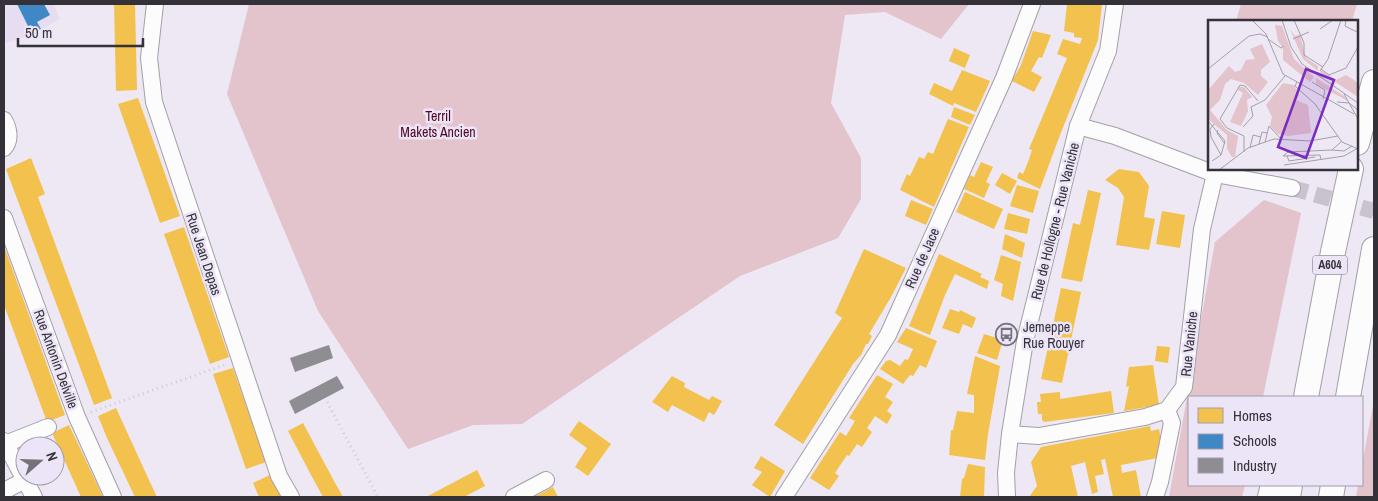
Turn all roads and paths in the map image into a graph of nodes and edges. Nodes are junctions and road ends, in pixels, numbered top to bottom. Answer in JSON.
{"nodes":[{"id":1,"x":155,"y":4,"type":"edge"},
{"id":2,"x":1032,"y":4,"type":"edge"},
{"id":3,"x":1116,"y":4,"type":"edge"},
{"id":4,"x":1374,"y":82,"type":"edge"},
{"id":5,"x":4,"y":120,"type":"edge"},
{"id":6,"x":1078,"y":126,"type":"junction"},
{"id":7,"x":1358,"y":139,"type":"edge"},
{"id":8,"x":4,"y":148,"type":"edge"},
{"id":9,"x":1351,"y":170,"type":"edge"},
{"id":10,"x":1215,"y":174,"type":"junction"},
{"id":11,"x":1292,"y":188,"type":"tunnel mouth"},
{"id":12,"x":4,"y":218,"type":"edge"},
{"id":13,"x":1374,"y":250,"type":"edge"},
{"id":14,"x":239,"y":360,"type":"junction"},
{"id":15,"x":1312,"y":361,"type":"junction"},
{"id":16,"x":1291,"y":396,"type":"edge"},
{"id":17,"x":1306,"y":396,"type":"edge"},
{"id":18,"x":1348,"y":396,"type":"edge"},
{"id":19,"x":327,"y":402,"type":"dead end"},
{"id":20,"x":1167,"y":410,"type":"junction"},
{"id":21,"x":77,"y":417,"type":"junction"},
{"id":22,"x":48,"y":427,"type":"dead end"},
{"id":23,"x":1010,"y":434,"type":"junction"},
{"id":24,"x":4,"y":442,"type":"edge"},
{"id":25,"x":15,"y":462,"type":"edge"},
{"id":26,"x":546,"y":480,"type":"dead end"},
{"id":27,"x":114,"y":497,"type":"edge"},
{"id":28,"x":291,"y":497,"type":"edge"},
{"id":29,"x":378,"y":497,"type":"edge"},
{"id":30,"x":514,"y":497,"type":"edge"},
{"id":31,"x":784,"y":497,"type":"edge"},
{"id":32,"x":1007,"y":497,"type":"edge"},
{"id":33,"x":1155,"y":497,"type":"edge"}],
"edges":[{"from":1,"to":14,"type":"street","name":"Rue Jean Depas"},
{"from":2,"to":31,"type":"street","name":"Rue de Jace"},
{"from":3,"to":6,"type":"street","name":"Rue de Hollogne - Rue Vaniche"},
{"from":4,"to":7,"type":"highway"},
{"from":5,"to":8,"type":"street"},
{"from":6,"to":10,"type":"street"},
{"from":6,"to":23,"type":"street","name":"Rue de Hollogne - Rue Vaniche"},
{"from":9,"to":15,"type":"highway","number":"A604"},
{"from":10,"to":11,"type":"street"},
{"from":10,"to":20,"type":"street","name":"Rue Vaniche"},
{"from":12,"to":21,"type":"street","name":"Rue Antonin Delville"},
{"from":13,"to":18,"type":"highway"},
{"from":14,"to":21,"type":"path"},
{"from":14,"to":28,"type":"street","name":"Rue Jean Depas"},
{"from":15,"to":16,"type":"highway"},
{"from":15,"to":17,"type":"highway","number":"A604"},
{"from":19,"to":29,"type":"path"},
{"from":20,"to":23,"type":"street"},
{"from":20,"to":33,"type":"street"},
{"from":21,"to":27,"type":"street","name":"Rue Antonin Delville"},
{"from":22,"to":24,"type":"street"},
{"from":23,"to":32,"type":"street","name":"Rue de Hollogne - Rue Vaniche"},
{"from":24,"to":25,"type":"street"},
{"from":26,"to":30,"type":"street"}]}
